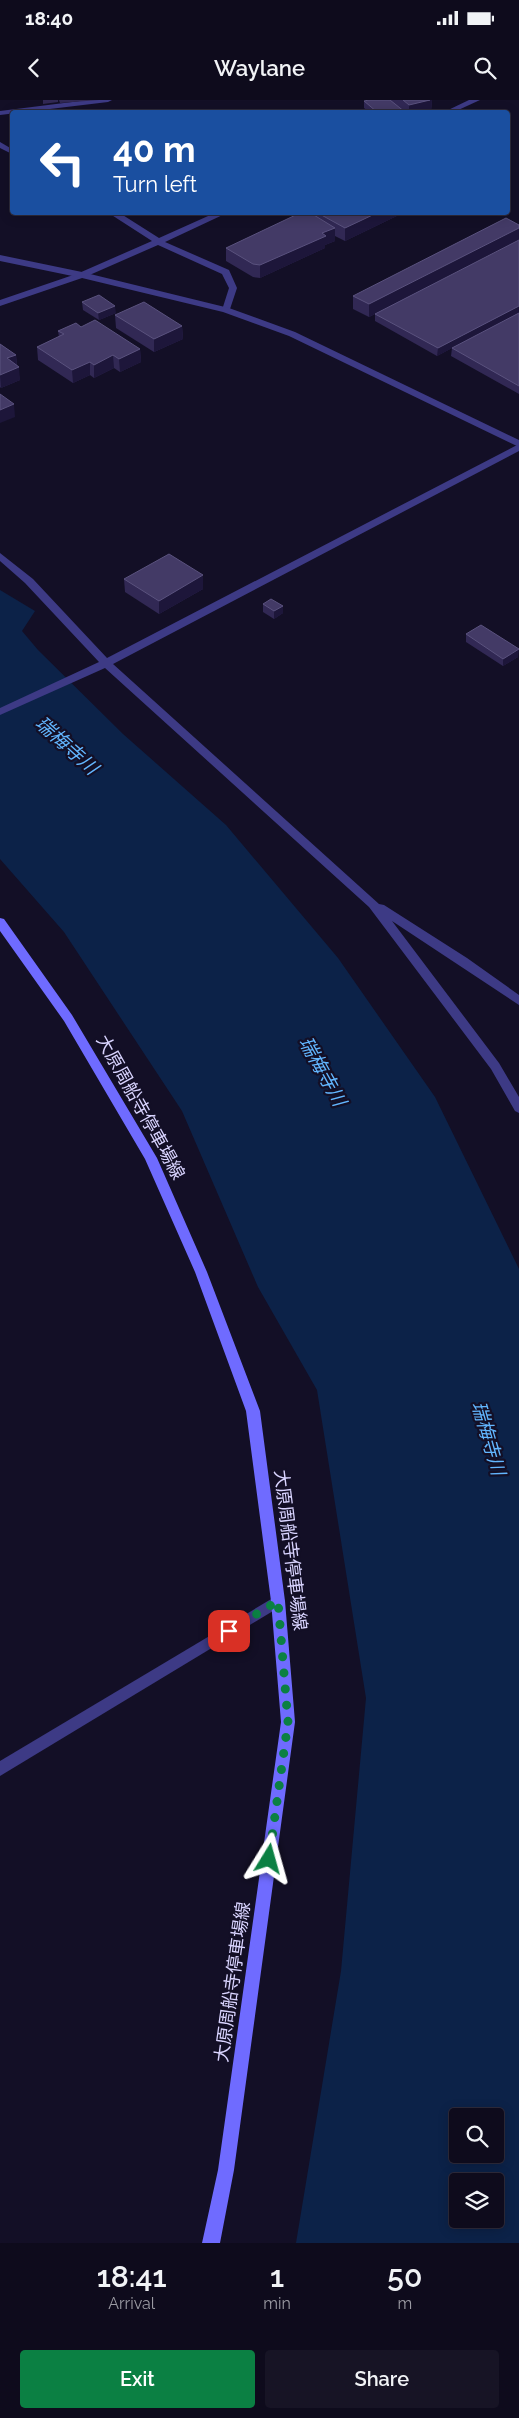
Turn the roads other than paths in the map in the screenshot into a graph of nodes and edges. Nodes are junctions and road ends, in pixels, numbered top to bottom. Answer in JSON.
{"nodes":[{"id":1,"x":108,"y":100,"type":"edge"},
{"id":2,"x":476,"y":100,"type":"edge"},
{"id":3,"x":25,"y":110,"type":"edge"},
{"id":4,"x":453,"y":110,"type":"edge"},
{"id":5,"x":116,"y":215,"type":"edge"},
{"id":6,"x":218,"y":215,"type":"edge"},
{"id":7,"x":159,"y":242,"type":"junction"},
{"id":8,"x":0,"y":258,"type":"edge"},
{"id":9,"x":82,"y":275,"type":"junction"},
{"id":10,"x":0,"y":304,"type":"edge"},
{"id":11,"x":226,"y":310,"type":"junction"},
{"id":12,"x":519,"y":446,"type":"edge"},
{"id":13,"x":0,"y":556,"type":"edge"},
{"id":14,"x":106,"y":663,"type":"junction"},
{"id":15,"x":0,"y":712,"type":"edge"},
{"id":16,"x":373,"y":904,"type":"junction"},
{"id":17,"x":0,"y":922,"type":"edge"},
{"id":18,"x":519,"y":1001,"type":"edge"},
{"id":19,"x":519,"y":1108,"type":"edge"},
{"id":20,"x":278,"y":1601,"type":"junction"},
{"id":21,"x":0,"y":1769,"type":"edge"},
{"id":22,"x":211,"y":2243,"type":"edge"}],
"edges":[{"from":1,"to":3,"type":"street"},
{"from":2,"to":4,"type":"street"},
{"from":5,"to":7,"type":"street"},
{"from":6,"to":7,"type":"street"},
{"from":7,"to":9,"type":"street"},
{"from":7,"to":11,"type":"street"},
{"from":8,"to":9,"type":"street"},
{"from":9,"to":10,"type":"street"},
{"from":9,"to":11,"type":"street"},
{"from":11,"to":12,"type":"street"},
{"from":12,"to":14,"type":"street"},
{"from":13,"to":14,"type":"street"},
{"from":14,"to":15,"type":"street"},
{"from":14,"to":16,"type":"street"},
{"from":16,"to":18,"type":"street"},
{"from":16,"to":19,"type":"street"},
{"from":17,"to":20,"type":"main road","name":"大原周船寺停車場線"},
{"from":20,"to":21,"type":"street"},
{"from":20,"to":22,"type":"main road","name":"大原周船寺停車場線"}]}
